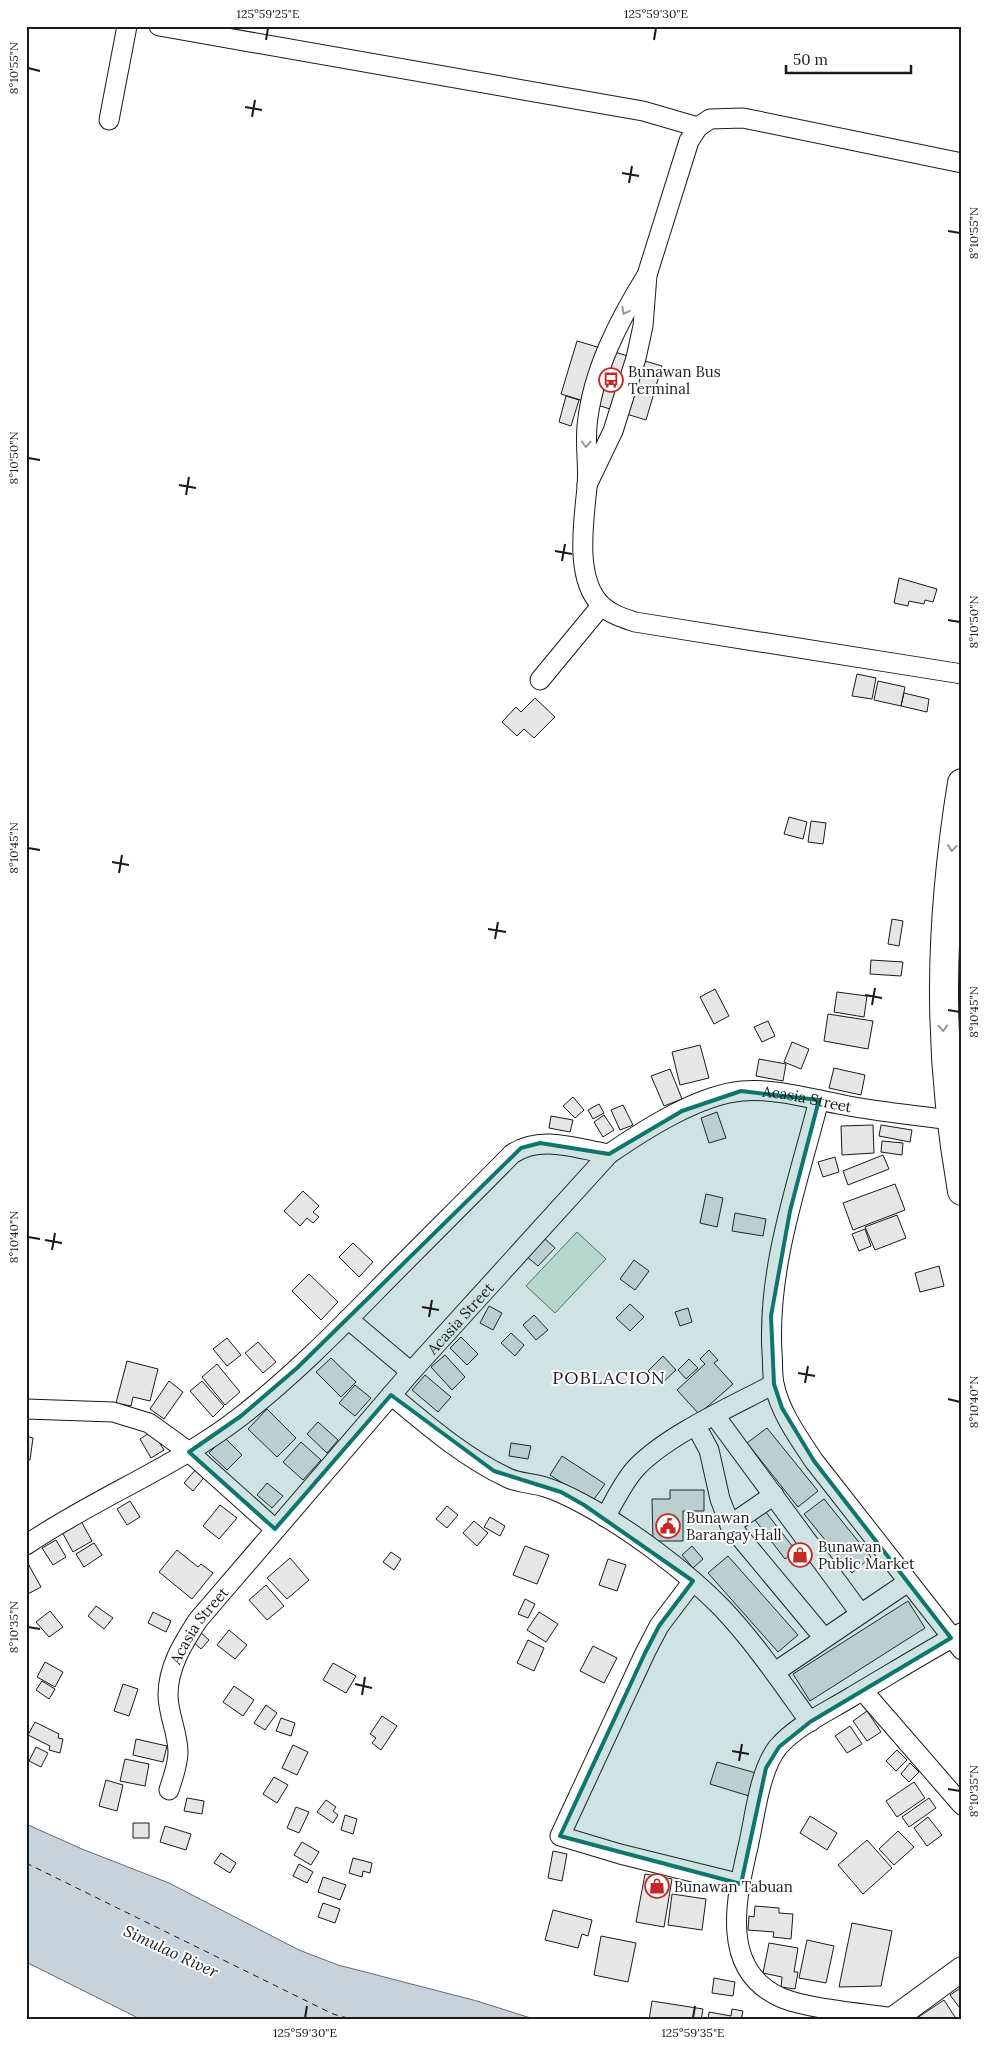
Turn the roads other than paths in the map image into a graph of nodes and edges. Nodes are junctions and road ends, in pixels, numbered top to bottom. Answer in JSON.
{"nodes":[{"id":1,"x":126,"y":26,"type":"edge"},
{"id":2,"x":159,"y":26,"type":"edge"},
{"id":3,"x":109,"y":120,"type":"dead end"},
{"id":4,"x":698,"y":127,"type":"junction"},
{"id":5,"x":962,"y":163,"type":"edge"},
{"id":6,"x":647,"y":275,"type":"junction"},
{"id":7,"x":587,"y":486,"type":"junction"},
{"id":8,"x":601,"y":606,"type":"junction"},
{"id":9,"x":962,"y":674,"type":"edge"},
{"id":10,"x":540,"y":680,"type":"dead end"},
{"id":11,"x":962,"y":783,"type":"edge"},
{"id":12,"x":819,"y":1100,"type":"junction"},
{"id":13,"x":950,"y":1120,"type":"junction"},
{"id":14,"x":958,"y":1146,"type":"edge"},
{"id":15,"x":609,"y":1154,"type":"junction"},
{"id":16,"x":962,"y":1191,"type":"edge"},
{"id":17,"x":348,"y":1319,"type":"junction"},
{"id":18,"x":411,"y":1372,"type":"junction"},
{"id":19,"x":774,"y":1384,"type":"junction"},
{"id":20,"x":391,"y":1394,"type":"junction"},
{"id":21,"x":26,"y":1409,"type":"edge"},
{"id":22,"x":715,"y":1416,"type":"junction"},
{"id":23,"x":696,"y":1426,"type":"junction"},
{"id":24,"x":189,"y":1452,"type":"junction"},
{"id":25,"x":774,"y":1495,"type":"junction"},
{"id":26,"x":605,"y":1517,"type":"junction"},
{"id":27,"x":730,"y":1524,"type":"junction"},
{"id":28,"x":275,"y":1530,"type":"junction"},
{"id":29,"x":26,"y":1545,"type":"edge"},
{"id":30,"x":693,"y":1581,"type":"junction"},
{"id":31,"x":908,"y":1582,"type":"junction"},
{"id":32,"x":860,"y":1613,"type":"junction"},
{"id":33,"x":824,"y":1638,"type":"junction"},
{"id":34,"x":958,"y":1640,"type":"edge"},
{"id":35,"x":775,"y":1672,"type":"junction"},
{"id":36,"x":863,"y":1691,"type":"junction"},
{"id":37,"x":810,"y":1722,"type":"junction"},
{"id":38,"x":169,"y":1790,"type":"dead end"},
{"id":39,"x":962,"y":1805,"type":"edge"},
{"id":40,"x":741,"y":1884,"type":"junction"},
{"id":41,"x":962,"y":1969,"type":"edge"},
{"id":42,"x":893,"y":2019,"type":"edge"}],
"edges":[{"from":1,"to":3,"type":"street"},
{"from":2,"to":4,"type":"street"},
{"from":4,"to":5,"type":"street"},
{"from":4,"to":6,"type":"street"},
{"from":6,"to":7,"type":"street"},
{"from":6,"to":7,"type":"street","one_way":true},
{"from":7,"to":8,"type":"street"},
{"from":8,"to":9,"type":"street"},
{"from":8,"to":10,"type":"street"},
{"from":11,"to":13,"type":"highway","one_way":true},
{"from":12,"to":13,"type":"street","name":"Acasia Street"},
{"from":12,"to":15,"type":"street","name":"Acasia Street"},
{"from":12,"to":19,"type":"street"},
{"from":13,"to":14,"type":"highway"},
{"from":14,"to":16,"type":"highway"},
{"from":15,"to":17,"type":"street"},
{"from":15,"to":18,"type":"street","name":"Acasia Street"},
{"from":17,"to":18,"type":"street"},
{"from":17,"to":24,"type":"street"},
{"from":18,"to":20,"type":"street","name":"Acasia Street"},
{"from":19,"to":22,"type":"street"},
{"from":19,"to":31,"type":"street"},
{"from":20,"to":26,"type":"street"},
{"from":20,"to":28,"type":"street","name":"Acasia Street"},
{"from":21,"to":24,"type":"street"},
{"from":22,"to":23,"type":"street"},
{"from":22,"to":25,"type":"street"},
{"from":23,"to":26,"type":"street"},
{"from":23,"to":27,"type":"street"},
{"from":24,"to":28,"type":"street"},
{"from":24,"to":29,"type":"street"},
{"from":25,"to":27,"type":"street"},
{"from":25,"to":32,"type":"street"},
{"from":26,"to":30,"type":"street"},
{"from":27,"to":33,"type":"street"},
{"from":28,"to":38,"type":"street","name":"Acasia Street"},
{"from":30,"to":35,"type":"street"},
{"from":30,"to":40,"type":"street"},
{"from":31,"to":32,"type":"street"},
{"from":31,"to":34,"type":"street"},
{"from":32,"to":33,"type":"street"},
{"from":33,"to":35,"type":"street"},
{"from":34,"to":36,"type":"street"},
{"from":35,"to":37,"type":"street"},
{"from":36,"to":37,"type":"street"},
{"from":36,"to":39,"type":"street"},
{"from":37,"to":40,"type":"street"},
{"from":40,"to":42,"type":"street"},
{"from":41,"to":42,"type":"main road"}]}
